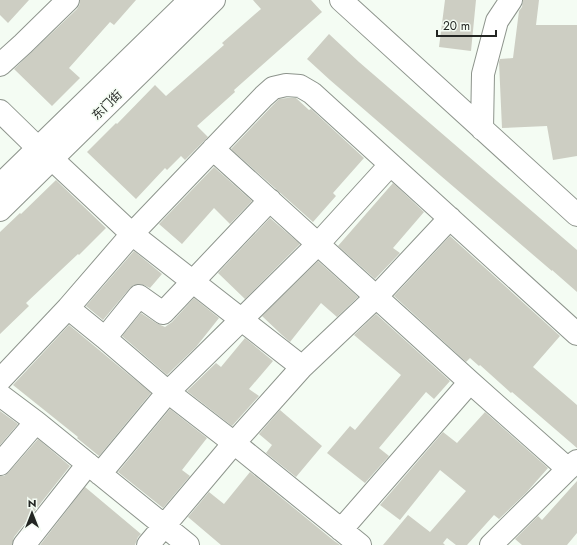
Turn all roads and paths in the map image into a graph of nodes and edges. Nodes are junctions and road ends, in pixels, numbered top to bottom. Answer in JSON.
{"nodes":[{"id":1,"x":68,"y":0,"type":"edge"},
{"id":2,"x":190,"y":0,"type":"edge"},
{"id":3,"x":214,"y":0,"type":"edge"},
{"id":4,"x":341,"y":0,"type":"edge"},
{"id":5,"x":511,"y":0,"type":"edge"},
{"id":6,"x":0,"y":65,"type":"edge"},
{"id":7,"x":0,"y":110,"type":"edge"},
{"id":8,"x":482,"y":129,"type":"junction"},
{"id":9,"x":213,"y":149,"type":"junction"},
{"id":10,"x":45,"y":153,"type":"junction"},
{"id":11,"x":390,"y":165,"type":"junction"},
{"id":12,"x":0,"y":185,"type":"edge"},
{"id":13,"x":270,"y":200,"type":"junction"},
{"id":14,"x":0,"y":210,"type":"edge"},
{"id":15,"x":577,"y":215,"type":"edge"},
{"id":16,"x":450,"y":218,"type":"junction"},
{"id":17,"x":132,"y":234,"type":"junction"},
{"id":18,"x":318,"y":244,"type":"junction"},
{"id":19,"x":193,"y":281,"type":"junction"},
{"id":20,"x":376,"y":297,"type":"junction"},
{"id":21,"x":68,"y":308,"type":"junction"},
{"id":22,"x":241,"y":320,"type":"junction"},
{"id":23,"x":577,"y":334,"type":"edge"},
{"id":24,"x":105,"y":338,"type":"junction"},
{"id":25,"x":302,"y":367,"type":"junction"},
{"id":26,"x":0,"y":380,"type":"edge"},
{"id":27,"x":470,"y":382,"type":"junction"},
{"id":28,"x":168,"y":392,"type":"junction"},
{"id":29,"x":0,"y":395,"type":"edge"},
{"id":30,"x":36,"y":422,"type":"junction"},
{"id":31,"x":234,"y":443,"type":"junction"},
{"id":32,"x":0,"y":464,"type":"edge"},
{"id":33,"x":572,"y":465,"type":"edge"},
{"id":34,"x":94,"y":469,"type":"junction"},
{"id":35,"x":164,"y":526,"type":"junction"},
{"id":36,"x":341,"y":530,"type":"junction"},
{"id":37,"x":24,"y":545,"type":"edge"},
{"id":38,"x":148,"y":545,"type":"edge"},
{"id":39,"x":188,"y":545,"type":"edge"},
{"id":40,"x":360,"y":545,"type":"edge"},
{"id":41,"x":491,"y":545,"type":"edge"}],
"edges":[{"from":1,"to":6,"type":"street"},
{"from":2,"to":10,"type":"street","name":"东门街"},
{"from":3,"to":10,"type":"street","name":"东门街"},
{"from":4,"to":8,"type":"street"},
{"from":5,"to":8,"type":"street"},
{"from":7,"to":10,"type":"street"},
{"from":8,"to":15,"type":"street"},
{"from":9,"to":11,"type":"street"},
{"from":9,"to":13,"type":"street"},
{"from":9,"to":17,"type":"street"},
{"from":10,"to":12,"type":"street","name":"东门街"},
{"from":10,"to":14,"type":"street","name":"东门街"},
{"from":10,"to":17,"type":"street"},
{"from":11,"to":16,"type":"street"},
{"from":11,"to":18,"type":"street"},
{"from":13,"to":18,"type":"street"},
{"from":13,"to":19,"type":"street"},
{"from":16,"to":20,"type":"street"},
{"from":16,"to":23,"type":"street"},
{"from":17,"to":19,"type":"street"},
{"from":17,"to":21,"type":"street"},
{"from":18,"to":20,"type":"street"},
{"from":18,"to":22,"type":"street"},
{"from":19,"to":22,"type":"street"},
{"from":19,"to":24,"type":"street"},
{"from":20,"to":25,"type":"street"},
{"from":20,"to":27,"type":"street"},
{"from":21,"to":24,"type":"street"},
{"from":21,"to":26,"type":"street"},
{"from":22,"to":25,"type":"street"},
{"from":22,"to":28,"type":"street"},
{"from":24,"to":28,"type":"street"},
{"from":25,"to":31,"type":"street"},
{"from":27,"to":33,"type":"street"},
{"from":27,"to":36,"type":"street"},
{"from":28,"to":31,"type":"street"},
{"from":28,"to":34,"type":"street"},
{"from":29,"to":30,"type":"street"},
{"from":30,"to":32,"type":"street"},
{"from":30,"to":34,"type":"street"},
{"from":31,"to":35,"type":"street"},
{"from":31,"to":36,"type":"street"},
{"from":33,"to":41,"type":"street"},
{"from":34,"to":35,"type":"street"},
{"from":34,"to":37,"type":"street"},
{"from":35,"to":38,"type":"street"},
{"from":35,"to":39,"type":"street"},
{"from":36,"to":40,"type":"street"}]}
